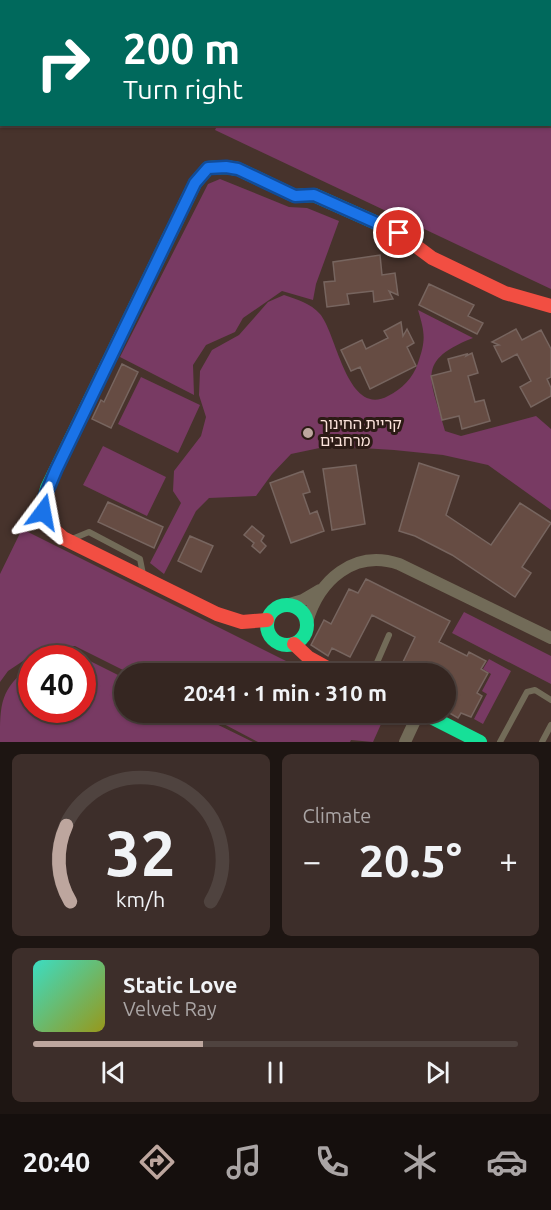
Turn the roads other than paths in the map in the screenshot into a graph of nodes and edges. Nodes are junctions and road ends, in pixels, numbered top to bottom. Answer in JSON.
{"nodes":[{"id":1,"x":551,"y":306,"type":"edge"},
{"id":2,"x":326,"y":586,"type":"junction"},
{"id":3,"x":286,"y":605,"type":"junction"},
{"id":4,"x":267,"y":620,"type":"junction"},
{"id":5,"x":307,"y":622,"type":"junction"},
{"id":6,"x":389,"y":635,"type":"dead end"},
{"id":7,"x":551,"y":638,"type":"edge"},
{"id":8,"x":294,"y":644,"type":"junction"},
{"id":9,"x":318,"y":663,"type":"edge"},
{"id":10,"x":377,"y":663,"type":"edge"},
{"id":11,"x":551,"y":700,"type":"edge"},
{"id":12,"x":414,"y":723,"type":"edge"},
{"id":13,"x":442,"y":723,"type":"edge"},
{"id":14,"x":551,"y":725,"type":"edge"},
{"id":15,"x":405,"y":742,"type":"edge"},
{"id":16,"x":480,"y":742,"type":"edge"},
{"id":17,"x":500,"y":742,"type":"edge"},
{"id":18,"x":542,"y":742,"type":"edge"}],
"edges":[{"from":1,"to":4,"type":"street"},
{"from":2,"to":3,"type":"street"},
{"from":2,"to":5,"type":"street"},
{"from":2,"to":7,"type":"street"},
{"from":3,"to":4,"type":"street"},
{"from":3,"to":5,"type":"street"},
{"from":4,"to":8,"type":"street"},
{"from":5,"to":8,"type":"street"},
{"from":6,"to":10,"type":"lane"},
{"from":8,"to":9,"type":"street"},
{"from":11,"to":17,"type":"lane"},
{"from":12,"to":15,"type":"street"},
{"from":13,"to":16,"type":"street"},
{"from":14,"to":18,"type":"lane"}]}
